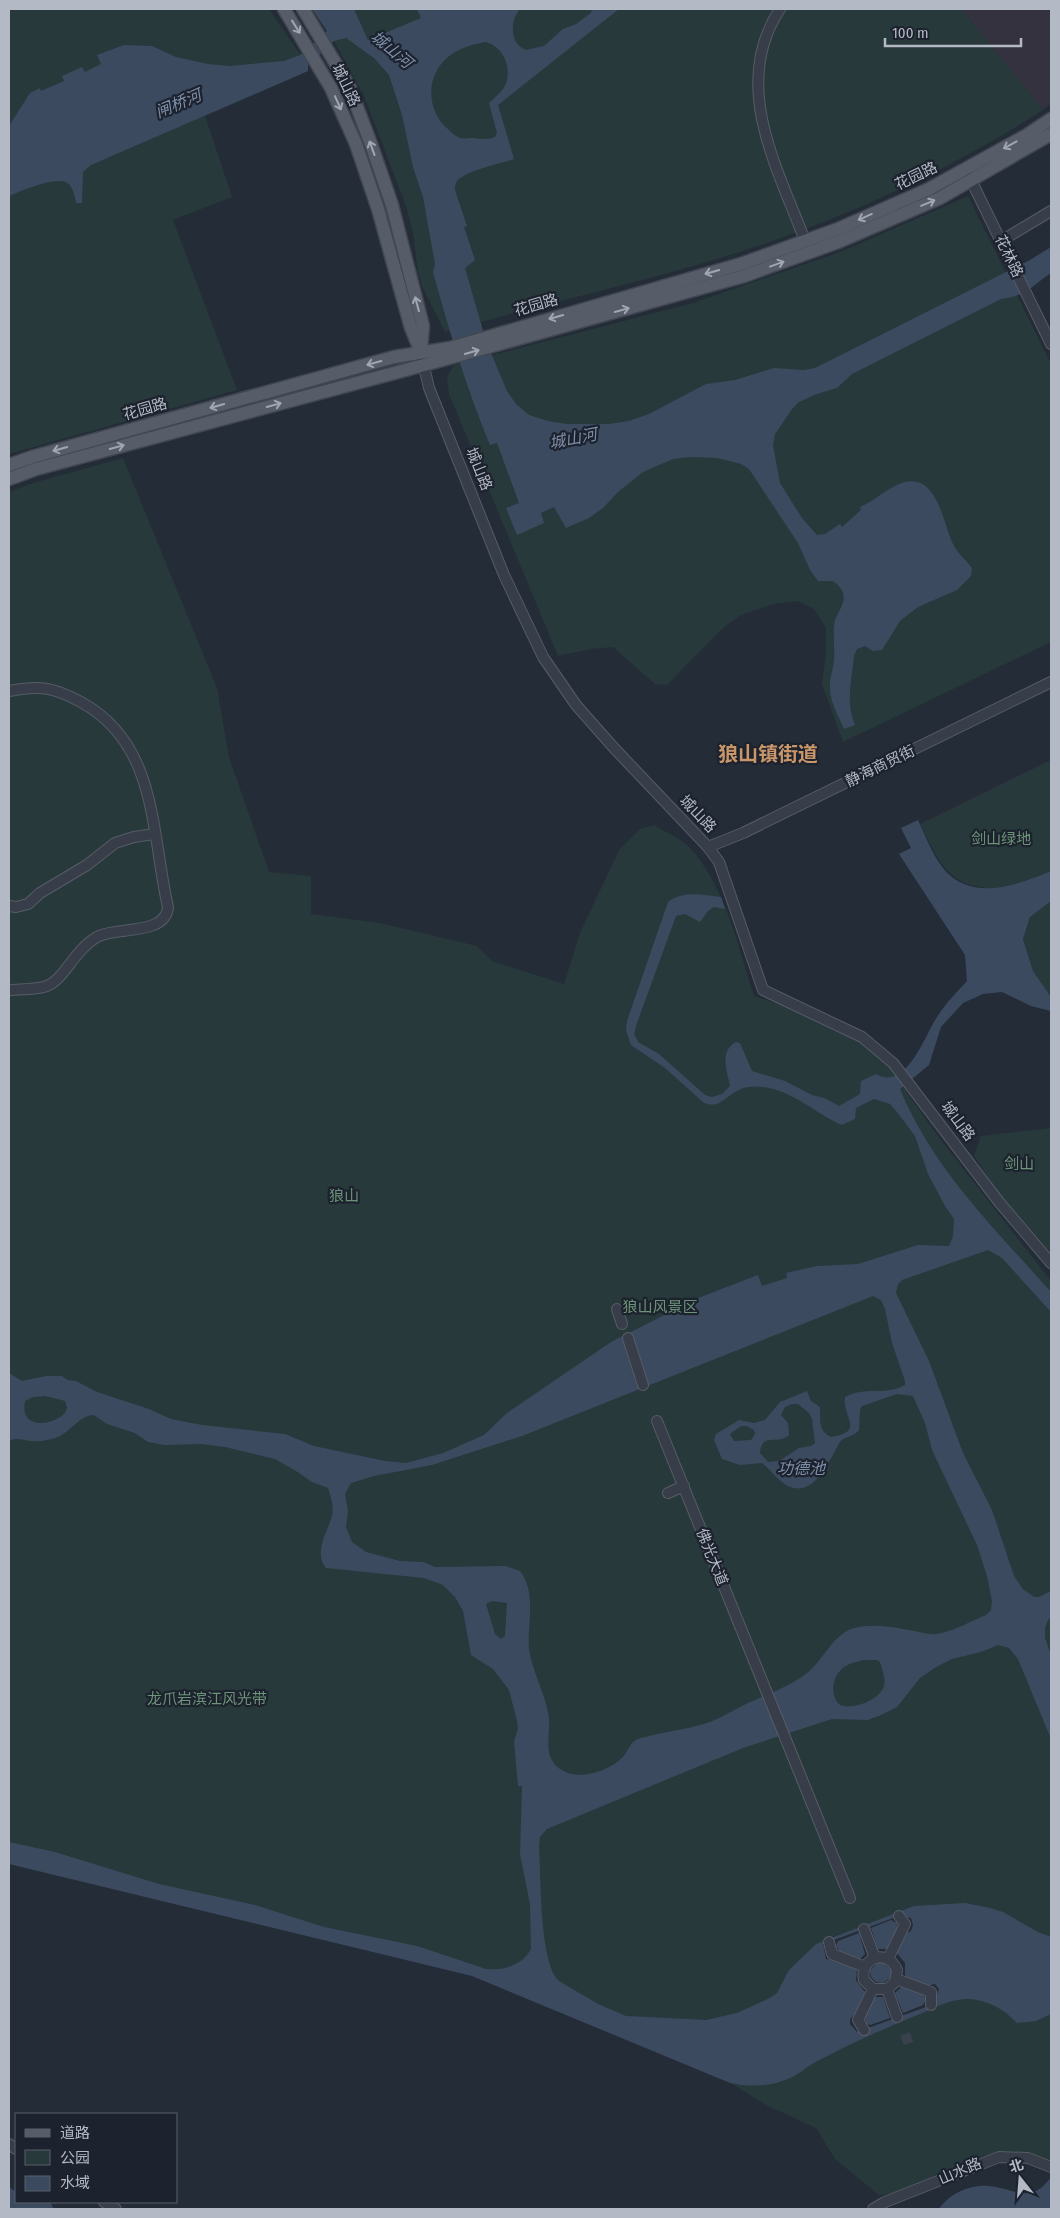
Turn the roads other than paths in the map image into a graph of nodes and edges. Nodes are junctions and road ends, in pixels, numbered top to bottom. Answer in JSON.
{"nodes":[{"id":1,"x":284,"y":9,"type":"edge"},
{"id":2,"x":303,"y":9,"type":"edge"},
{"id":3,"x":780,"y":9,"type":"edge"},
{"id":4,"x":1051,"y":119,"type":"edge"},
{"id":5,"x":1051,"y":134,"type":"edge"},
{"id":6,"x":968,"y":175,"type":"junction"},
{"id":7,"x":1051,"y":211,"type":"edge"},
{"id":8,"x":802,"y":233,"type":"dead end"},
{"id":9,"x":1001,"y":241,"type":"junction"},
{"id":10,"x":1051,"y":344,"type":"edge"},
{"id":11,"x":421,"y":352,"type":"junction"},
{"id":12,"x":451,"y":352,"type":"junction"},
{"id":13,"x":424,"y":365,"type":"junction"},
{"id":14,"x":9,"y":465,"type":"edge"},
{"id":15,"x":9,"y":479,"type":"edge"},
{"id":16,"x":1051,"y":682,"type":"edge"},
{"id":17,"x":9,"y":691,"type":"edge"},
{"id":18,"x":154,"y":834,"type":"junction"},
{"id":19,"x":708,"y":847,"type":"junction"},
{"id":20,"x":9,"y":906,"type":"edge"},
{"id":21,"x":9,"y":990,"type":"edge"},
{"id":22,"x":1051,"y":1263,"type":"edge"},
{"id":23,"x":617,"y":1309,"type":"dead end"},
{"id":24,"x":622,"y":1324,"type":"dead end"},
{"id":25,"x":628,"y":1338,"type":"dead end"},
{"id":26,"x":643,"y":1385,"type":"dead end"},
{"id":27,"x":657,"y":1421,"type":"dead end"},
{"id":28,"x":684,"y":1486,"type":"junction"},
{"id":29,"x":668,"y":1493,"type":"dead end"},
{"id":30,"x":850,"y":1898,"type":"dead end"},
{"id":31,"x":899,"y":1916,"type":"dead end"},
{"id":32,"x":864,"y":1928,"type":"dead end"},
{"id":33,"x":829,"y":1942,"type":"dead end"},
{"id":34,"x":875,"y":1958,"type":"junction"},
{"id":35,"x":888,"y":1959,"type":"junction"},
{"id":36,"x":865,"y":1967,"type":"junction"},
{"id":37,"x":896,"y":1979,"type":"junction"},
{"id":38,"x":873,"y":1989,"type":"junction"},
{"id":39,"x":887,"y":1989,"type":"junction"},
{"id":40,"x":932,"y":2005,"type":"dead end"},
{"id":41,"x":897,"y":2017,"type":"dead end"},
{"id":42,"x":864,"y":2030,"type":"dead end"},
{"id":43,"x":1051,"y":2167,"type":"edge"},
{"id":44,"x":873,"y":2209,"type":"edge"}],
"edges":[{"from":1,"to":11,"type":"main road","name":"城山路","one_way":true},
{"from":11,"to":2,"type":"main road","name":"城山路","one_way":true},
{"from":3,"to":8,"type":"street"},
{"from":4,"to":6,"type":"main road","name":"花园路","one_way":true},
{"from":5,"to":6,"type":"main road","name":"花园路"},
{"from":6,"to":9,"type":"street","name":"花林路"},
{"from":6,"to":12,"type":"main road","name":"花园路"},
{"from":7,"to":9,"type":"street"},
{"from":9,"to":10,"type":"street","name":"花林路"},
{"from":11,"to":12,"type":"main road","name":"花园路"},
{"from":11,"to":13,"type":"street","name":"城山路"},
{"from":11,"to":14,"type":"main road","name":"花园路","one_way":true},
{"from":12,"to":13,"type":"main road","name":"花园路"},
{"from":15,"to":13,"type":"main road","name":"花园路","one_way":true},
{"from":13,"to":19,"type":"street","name":"城山路"},
{"from":16,"to":19,"type":"street","name":"静海商贸街"},
{"from":17,"to":18,"type":"street"},
{"from":18,"to":20,"type":"street"},
{"from":18,"to":21,"type":"street"},
{"from":19,"to":22,"type":"street","name":"城山路"},
{"from":23,"to":24,"type":"street"},
{"from":25,"to":26,"type":"street"},
{"from":27,"to":28,"type":"street","name":"佛光大道"},
{"from":28,"to":29,"type":"street"},
{"from":28,"to":30,"type":"street","name":"佛光大道"},
{"from":31,"to":35,"type":"street"},
{"from":32,"to":34,"type":"street"},
{"from":33,"to":36,"type":"street"},
{"from":34,"to":35,"type":"street"},
{"from":34,"to":36,"type":"street"},
{"from":35,"to":37,"type":"street"},
{"from":36,"to":38,"type":"street"},
{"from":37,"to":39,"type":"street"},
{"from":37,"to":40,"type":"street"},
{"from":38,"to":39,"type":"street"},
{"from":38,"to":42,"type":"street"},
{"from":39,"to":41,"type":"street"},
{"from":43,"to":44,"type":"street","name":"山水路"}]}
